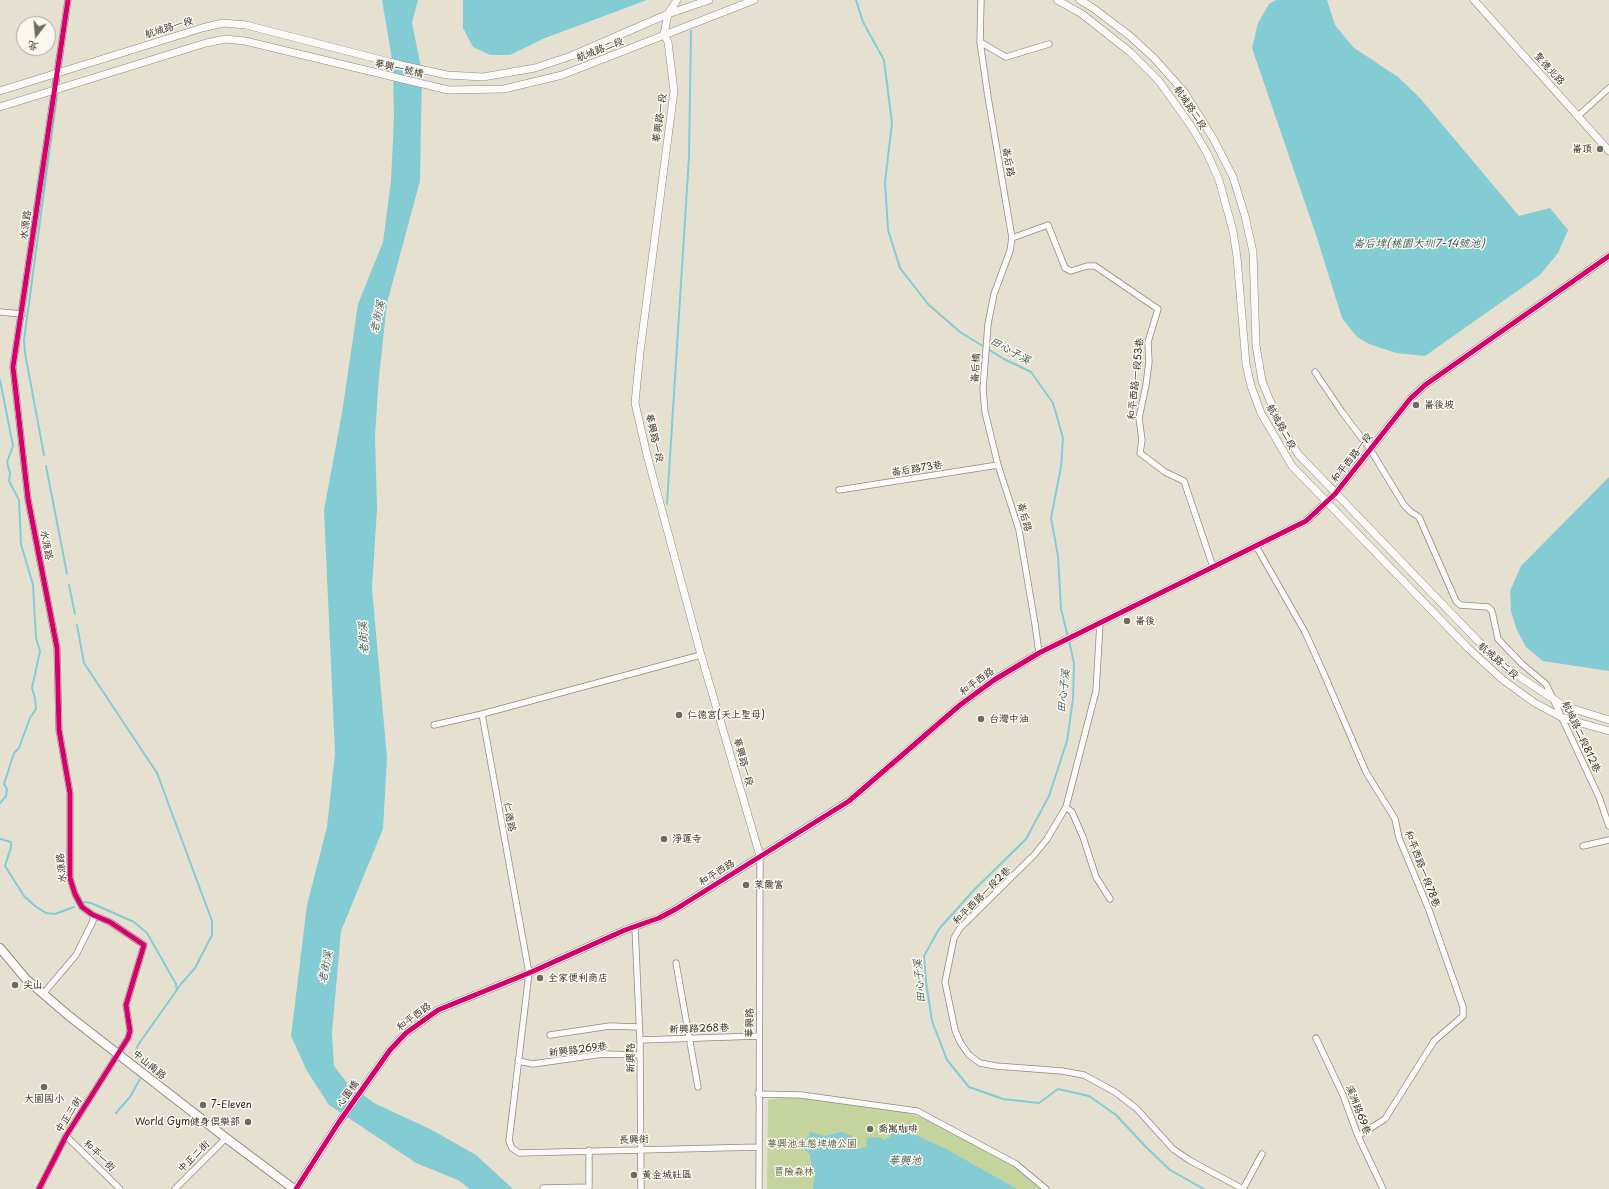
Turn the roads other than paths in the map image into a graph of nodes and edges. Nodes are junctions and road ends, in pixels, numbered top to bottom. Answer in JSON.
{"nodes":[{"id":1,"x":68,"y":0,"type":"edge"},
{"id":2,"x":677,"y":0,"type":"edge"},
{"id":3,"x":709,"y":0,"type":"edge"},
{"id":4,"x":754,"y":0,"type":"edge"},
{"id":5,"x":981,"y":0,"type":"edge"},
{"id":6,"x":1057,"y":0,"type":"edge"},
{"id":7,"x":1080,"y":0,"type":"edge"},
{"id":8,"x":1474,"y":0,"type":"edge"},
{"id":9,"x":668,"y":14,"type":"junction"},
{"id":10,"x":664,"y":34,"type":"junction"},
{"id":11,"x":980,"y":42,"type":"junction"},
{"id":12,"x":1049,"y":44,"type":"dead end"},
{"id":13,"x":346,"y":52,"type":"joint"},
{"id":14,"x":56,"y":74,"type":"junction"},
{"id":15,"x":446,"y":75,"type":"joint"},
{"id":16,"x":1609,"y":88,"type":"edge"},
{"id":17,"x":54,"y":90,"type":"junction"},
{"id":18,"x":448,"y":90,"type":"joint"},
{"id":19,"x":0,"y":91,"type":"edge"},
{"id":20,"x":0,"y":107,"type":"edge"},
{"id":21,"x":1578,"y":116,"type":"junction"},
{"id":22,"x":1609,"y":151,"type":"edge"},
{"id":23,"x":1012,"y":238,"type":"junction"},
{"id":24,"x":1609,"y":256,"type":"edge"},
{"id":25,"x":0,"y":312,"type":"edge"},
{"id":26,"x":22,"y":314,"type":"junction"},
{"id":27,"x":988,"y":324,"type":"joint"},
{"id":28,"x":1315,"y":372,"type":"dead end"},
{"id":29,"x":983,"y":389,"type":"joint"},
{"id":30,"x":1370,"y":450,"type":"junction"},
{"id":31,"x":998,"y":466,"type":"junction"},
{"id":32,"x":839,"y":490,"type":"dead end"},
{"id":33,"x":1335,"y":494,"type":"junction"},
{"id":34,"x":1327,"y":503,"type":"junction"},
{"id":35,"x":1256,"y":546,"type":"junction"},
{"id":36,"x":1213,"y":567,"type":"junction"},
{"id":37,"x":1100,"y":623,"type":"junction"},
{"id":38,"x":1053,"y":646,"type":"joint"},
{"id":39,"x":1039,"y":653,"type":"junction"},
{"id":40,"x":701,"y":655,"type":"junction"},
{"id":41,"x":1554,"y":700,"type":"junction"},
{"id":42,"x":482,"y":714,"type":"junction"},
{"id":43,"x":1562,"y":718,"type":"junction"},
{"id":44,"x":1609,"y":720,"type":"edge"},
{"id":45,"x":434,"y":725,"type":"dead end"},
{"id":46,"x":1609,"y":731,"type":"edge"},
{"id":47,"x":1066,"y":807,"type":"junction"},
{"id":48,"x":1609,"y":826,"type":"edge"},
{"id":49,"x":1609,"y":840,"type":"edge"},
{"id":50,"x":1583,"y":846,"type":"dead end"},
{"id":51,"x":760,"y":856,"type":"junction"},
{"id":52,"x":1110,"y":899,"type":"dead end"},
{"id":53,"x":93,"y":915,"type":"junction"},
{"id":54,"x":635,"y":927,"type":"junction"},
{"id":55,"x":0,"y":948,"type":"edge"},
{"id":56,"x":676,"y":963,"type":"dead end"},
{"id":57,"x":529,"y":973,"type":"junction"},
{"id":58,"x":43,"y":994,"type":"junction"},
{"id":59,"x":640,"y":1027,"type":"junction"},
{"id":60,"x":550,"y":1035,"type":"dead end"},
{"id":61,"x":759,"y":1036,"type":"junction"},
{"id":62,"x":1316,"y":1038,"type":"dead end"},
{"id":63,"x":690,"y":1039,"type":"junction"},
{"id":64,"x":640,"y":1040,"type":"junction"},
{"id":65,"x":119,"y":1053,"type":"junction"},
{"id":66,"x":640,"y":1054,"type":"junction"},
{"id":67,"x":518,"y":1060,"type":"junction"},
{"id":68,"x":372,"y":1076,"type":"joint"},
{"id":69,"x":698,"y":1086,"type":"dead end"},
{"id":70,"x":758,"y":1094,"type":"junction"},
{"id":71,"x":66,"y":1136,"type":"junction"},
{"id":72,"x":1358,"y":1136,"type":"junction"},
{"id":73,"x":226,"y":1138,"type":"junction"},
{"id":74,"x":759,"y":1147,"type":"junction"},
{"id":75,"x":512,"y":1148,"type":"joint"},
{"id":76,"x":640,"y":1149,"type":"junction"},
{"id":77,"x":589,"y":1150,"type":"junction"},
{"id":78,"x":1262,"y":1154,"type":"dead end"},
{"id":79,"x":543,"y":1188,"type":"edge"},
{"id":80,"x":39,"y":1189,"type":"edge"},
{"id":81,"x":120,"y":1189,"type":"edge"},
{"id":82,"x":175,"y":1189,"type":"edge"},
{"id":83,"x":295,"y":1189,"type":"edge"},
{"id":84,"x":641,"y":1189,"type":"edge"},
{"id":85,"x":759,"y":1189,"type":"edge"},
{"id":86,"x":1046,"y":1189,"type":"edge"},
{"id":87,"x":1383,"y":1189,"type":"edge"}],
"edges":[{"from":1,"to":14,"type":"street","name":"水源路"},
{"from":2,"to":9,"type":"street"},
{"from":3,"to":9,"type":"street","name":"航城路二段"},
{"from":4,"to":10,"type":"street","name":"航城路二段"},
{"from":5,"to":11,"type":"street","name":"崙后路"},
{"from":6,"to":34,"type":"street","name":"航城路二段"},
{"from":7,"to":33,"type":"street","name":"航城路二段"},
{"from":8,"to":21,"type":"street","name":"聖德北路"},
{"from":9,"to":10,"type":"street","name":"華興路一段"},
{"from":9,"to":15,"type":"street","name":"航城路二段"},
{"from":10,"to":18,"type":"street","name":"航城路二段"},
{"from":10,"to":40,"type":"street","name":"華興路一段"},
{"from":11,"to":12,"type":"street"},
{"from":11,"to":23,"type":"street","name":"崙后路"},
{"from":13,"to":14,"type":"street","name":"航城路一段"},
{"from":13,"to":15,"type":"street","name":"華興一號橋"},
{"from":14,"to":17,"type":"street","name":"水源路"},
{"from":14,"to":19,"type":"street","name":"航城路一段"},
{"from":16,"to":21,"type":"street"},
{"from":17,"to":18,"type":"street","name":"華興一號橋"},
{"from":17,"to":20,"type":"street"},
{"from":17,"to":26,"type":"street","name":"水源路"},
{"from":21,"to":22,"type":"street","name":"聖德北路"},
{"from":23,"to":27,"type":"street","name":"崙后路"},
{"from":23,"to":36,"type":"street","name":"和平西路一段53巷"},
{"from":24,"to":30,"type":"street","name":"和平西路一段"},
{"from":25,"to":26,"type":"street"},
{"from":26,"to":53,"type":"street","name":"水源路"},
{"from":27,"to":29,"type":"street","name":"崙后橋"},
{"from":28,"to":30,"type":"street","name":"航城路二段812巷"},
{"from":29,"to":31,"type":"street","name":"崙后路"},
{"from":30,"to":33,"type":"street","name":"和平西路一段"},
{"from":30,"to":41,"type":"street","name":"航城路二段812巷"},
{"from":31,"to":32,"type":"street","name":"崙后路73巷"},
{"from":31,"to":39,"type":"street","name":"崙后路"},
{"from":33,"to":34,"type":"street","name":"和平西路一段"},
{"from":33,"to":41,"type":"street","name":"航城路二段"},
{"from":34,"to":35,"type":"street","name":"和平西路一段"},
{"from":34,"to":43,"type":"street","name":"航城路二段"},
{"from":35,"to":36,"type":"street","name":"和平西路一段"},
{"from":35,"to":72,"type":"street","name":"和平西路一段78巷"},
{"from":36,"to":37,"type":"street","name":"和平西路一段"},
{"from":37,"to":38,"type":"street","name":"和平西路一段"},
{"from":37,"to":47,"type":"street","name":"和平西路一段2巷"},
{"from":38,"to":39,"type":"street","name":"和平西路"},
{"from":39,"to":51,"type":"street","name":"和平西路"},
{"from":40,"to":42,"type":"street"},
{"from":40,"to":51,"type":"street","name":"華興路一段"},
{"from":41,"to":43,"type":"street","name":"航城路二段812巷"},
{"from":41,"to":44,"type":"street","name":"航城路二段"},
{"from":42,"to":45,"type":"street"},
{"from":42,"to":57,"type":"street","name":"仁德路"},
{"from":43,"to":46,"type":"street","name":"航城路二段"},
{"from":43,"to":48,"type":"street","name":"航城路二段812巷"},
{"from":47,"to":52,"type":"street"},
{"from":47,"to":78,"type":"street","name":"和平西路一段2巷"},
{"from":49,"to":50,"type":"street"},
{"from":51,"to":54,"type":"street","name":"和平西路"},
{"from":51,"to":61,"type":"street","name":"華興路"},
{"from":53,"to":58,"type":"street"},
{"from":53,"to":65,"type":"street","name":"水源路"},
{"from":54,"to":57,"type":"street","name":"和平西路"},
{"from":54,"to":59,"type":"street","name":"新興路"},
{"from":55,"to":58,"type":"main road","name":"中山南路"},
{"from":56,"to":63,"type":"street"},
{"from":57,"to":67,"type":"street","name":"仁德路"},
{"from":57,"to":68,"type":"street","name":"和平西路"},
{"from":58,"to":65,"type":"main road","name":"中山南路"},
{"from":59,"to":60,"type":"street"},
{"from":59,"to":64,"type":"street","name":"新興路"},
{"from":61,"to":63,"type":"street","name":"新興路268巷"},
{"from":61,"to":70,"type":"street","name":"華興路"},
{"from":62,"to":72,"type":"street","name":"溪洲路69巷"},
{"from":63,"to":64,"type":"street","name":"新興路268巷"},
{"from":63,"to":69,"type":"street"},
{"from":64,"to":66,"type":"street","name":"新興路"},
{"from":65,"to":71,"type":"street","name":"中正三街"},
{"from":65,"to":73,"type":"main road","name":"中山南路"},
{"from":66,"to":67,"type":"street","name":"新興路269巷"},
{"from":66,"to":76,"type":"street","name":"新興路"},
{"from":67,"to":75,"type":"street","name":"仁德路"},
{"from":68,"to":83,"type":"street","name":"心園橋"},
{"from":70,"to":74,"type":"street","name":"華興路"},
{"from":70,"to":86,"type":"street"},
{"from":71,"to":80,"type":"street","name":"中正三街"},
{"from":71,"to":81,"type":"street","name":"和平一街"},
{"from":72,"to":87,"type":"street","name":"溪洲路69巷"},
{"from":73,"to":82,"type":"street","name":"中正二街"},
{"from":73,"to":83,"type":"main road","name":"中山南路"},
{"from":74,"to":76,"type":"street","name":"長興街"},
{"from":74,"to":85,"type":"street","name":"華興路"},
{"from":75,"to":77,"type":"street","name":"長興街"},
{"from":76,"to":77,"type":"street","name":"長興街"},
{"from":76,"to":84,"type":"street","name":"新興路"},
{"from":77,"to":79,"type":"street"}]}
